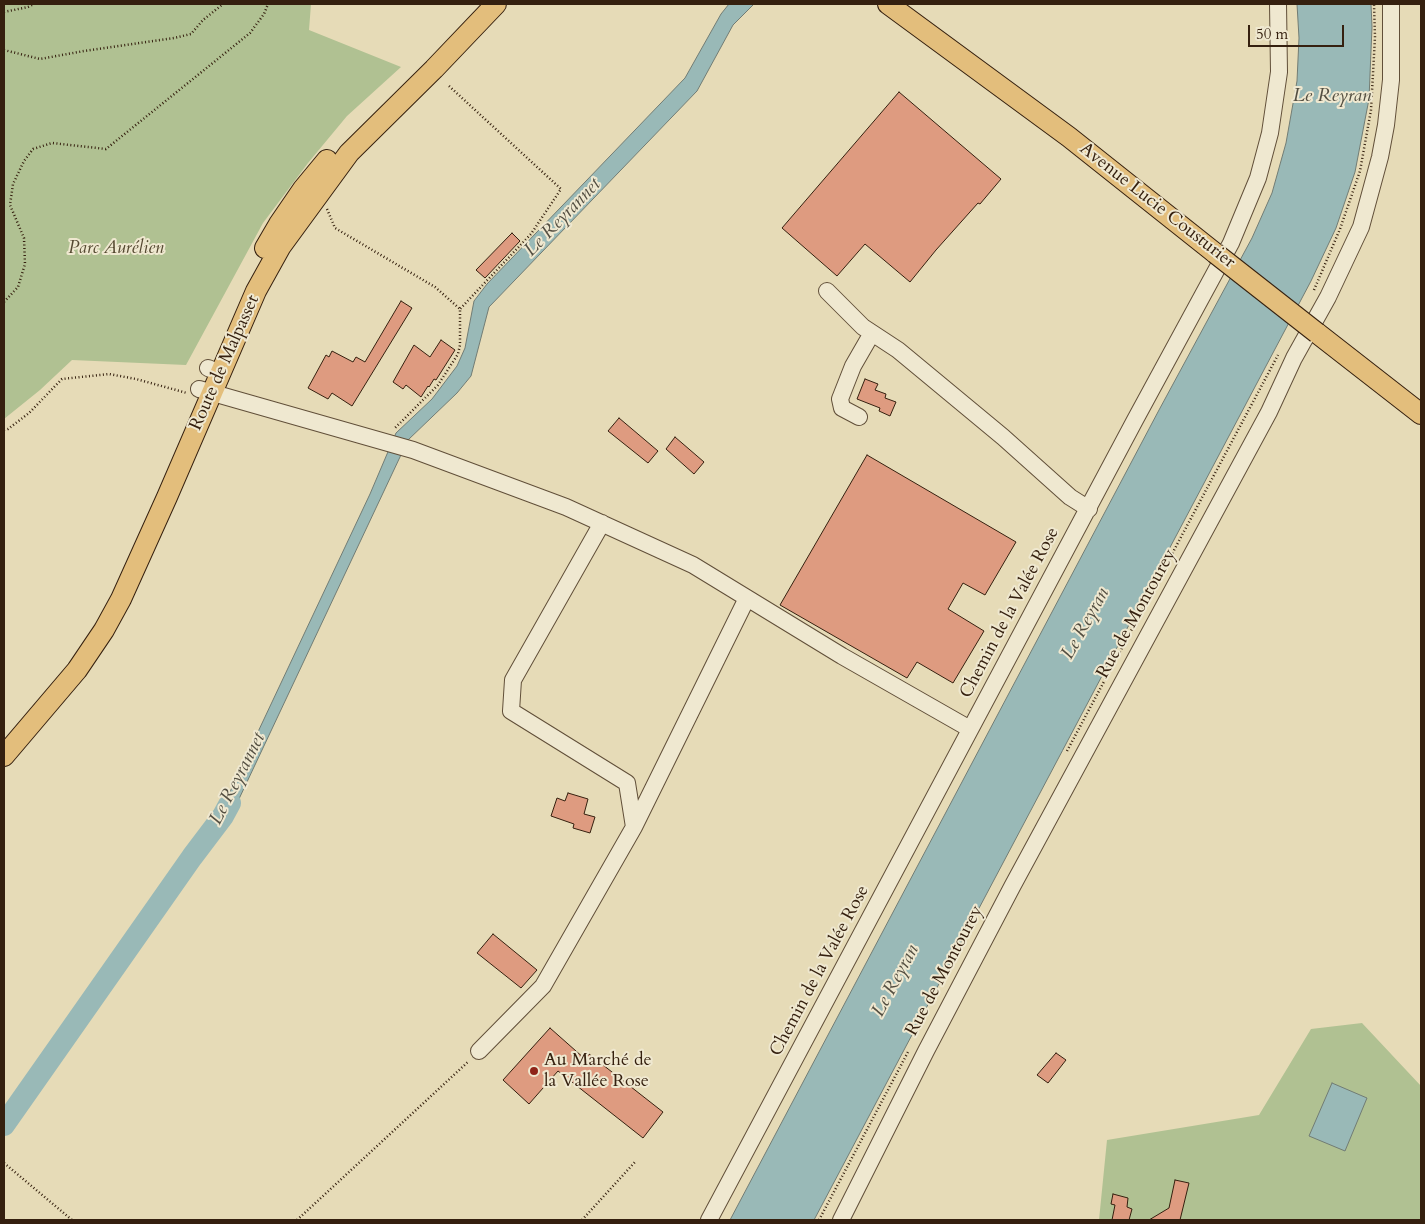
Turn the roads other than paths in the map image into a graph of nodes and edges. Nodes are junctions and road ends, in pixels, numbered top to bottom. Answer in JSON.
{"nodes":[{"id":1,"x":481,"y":4,"type":"edge"},
{"id":2,"x":496,"y":4,"type":"edge"},
{"id":3,"x":888,"y":4,"type":"edge"},
{"id":4,"x":1278,"y":4,"type":"edge"},
{"id":5,"x":1391,"y":4,"type":"edge"},
{"id":6,"x":430,"y":65,"type":"junction"},
{"id":7,"x":827,"y":291,"type":"dead end"},
{"id":8,"x":872,"y":333,"type":"junction"},
{"id":9,"x":214,"y":371,"type":"junction"},
{"id":10,"x":202,"y":393,"type":"junction"},
{"id":11,"x":1421,"y":414,"type":"edge"},
{"id":12,"x":859,"y":417,"type":"dead end"},
{"id":13,"x":1088,"y":509,"type":"junction"},
{"id":14,"x":602,"y":523,"type":"junction"},
{"id":15,"x":747,"y":598,"type":"junction"},
{"id":16,"x":970,"y":729,"type":"junction"},
{"id":17,"x":4,"y":736,"type":"edge"},
{"id":18,"x":4,"y":756,"type":"edge"},
{"id":19,"x":634,"y":827,"type":"junction"},
{"id":20,"x":479,"y":1051,"type":"road end"},
{"id":21,"x":709,"y":1220,"type":"edge"},
{"id":22,"x":841,"y":1220,"type":"edge"}],
"edges":[{"from":1,"to":6,"type":"main road","name":"Route de Malpasset"},
{"from":2,"to":6,"type":"main road","name":"Route de Malpasset"},
{"from":3,"to":11,"type":"main road","name":"Avenue Lucie Cousturier","bridge":true},
{"from":4,"to":13,"type":"street","name":"Chemin de la Valée Rose"},
{"from":5,"to":22,"type":"street","name":"Rue de Montourey"},
{"from":6,"to":9,"type":"main road","name":"Route de Malpasset"},
{"from":6,"to":9,"type":"main road","name":"Route de Malpasset"},
{"from":7,"to":8,"type":"street"},
{"from":8,"to":12,"type":"street"},
{"from":8,"to":13,"type":"street"},
{"from":9,"to":10,"type":"main road","name":"Route de Malpasset"},
{"from":10,"to":14,"type":"street"},
{"from":10,"to":17,"type":"main road","name":"Route de Malpasset"},
{"from":10,"to":18,"type":"main road","name":"Route de Malpasset"},
{"from":13,"to":16,"type":"street","name":"Chemin de la Valée Rose"},
{"from":14,"to":15,"type":"street"},
{"from":14,"to":19,"type":"street"},
{"from":15,"to":16,"type":"street"},
{"from":15,"to":19,"type":"street"},
{"from":16,"to":21,"type":"street","name":"Chemin de la Valée Rose"},
{"from":19,"to":20,"type":"street"}]}
